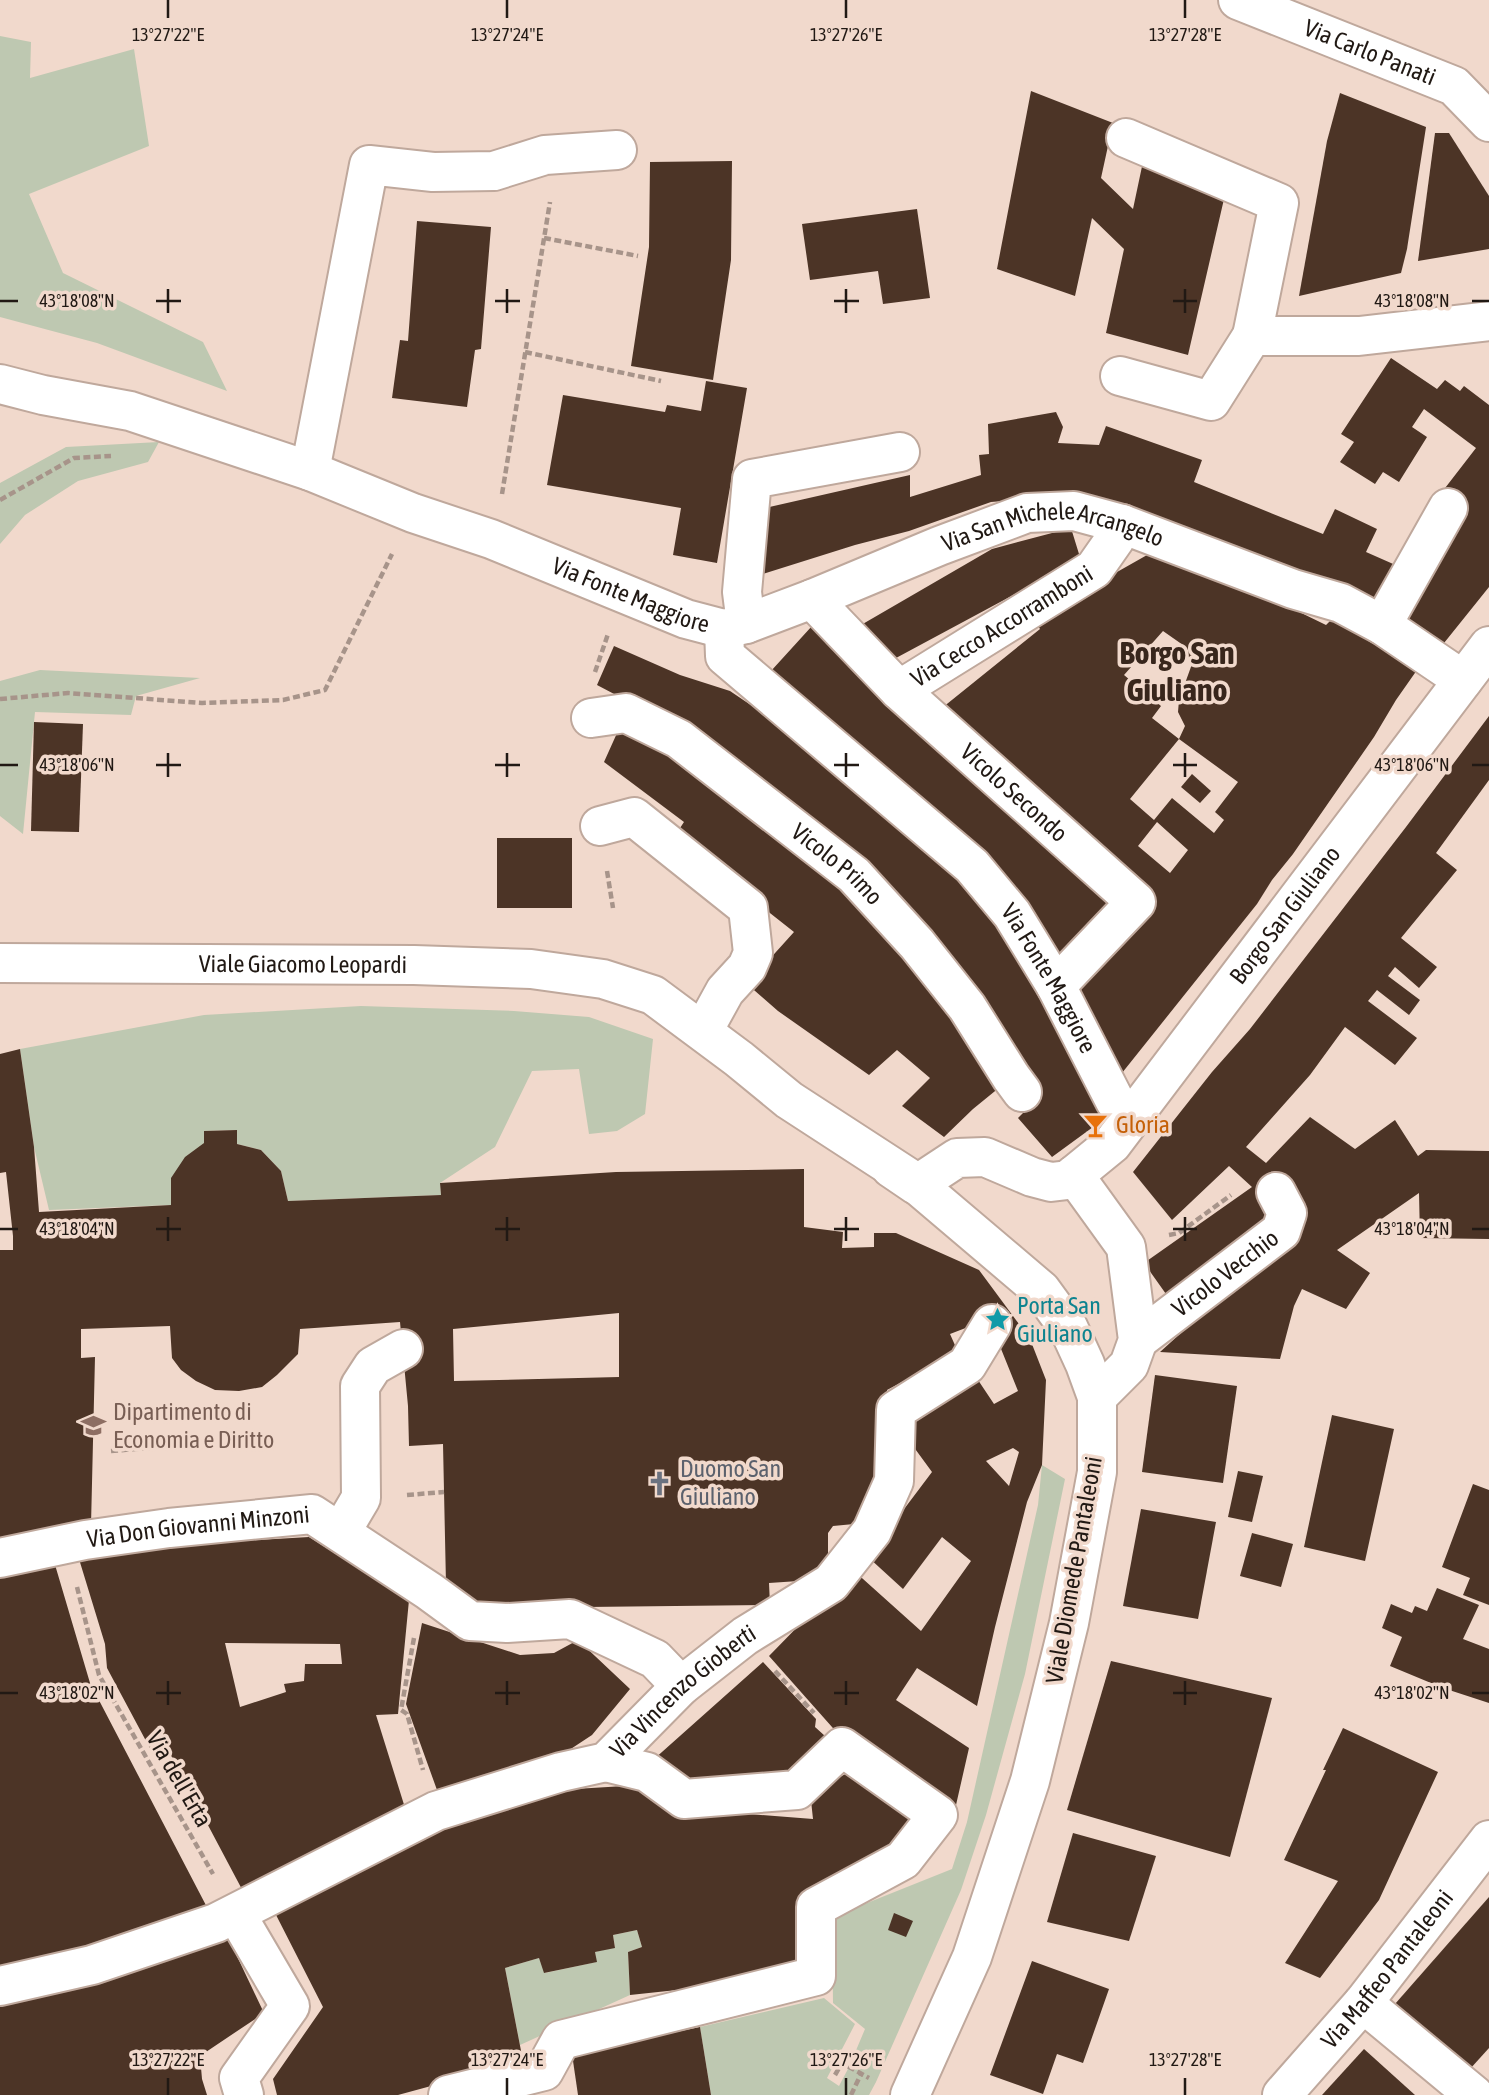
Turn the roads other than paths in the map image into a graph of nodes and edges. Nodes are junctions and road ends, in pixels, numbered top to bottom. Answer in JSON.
{"nodes":[{"id":1,"x":1238,"y":0,"type":"edge"},
{"id":2,"x":1489,"y":122,"type":"edge"},
{"id":3,"x":1126,"y":138,"type":"dead end"},
{"id":4,"x":617,"y":150,"type":"dead end"},
{"id":5,"x":1489,"y":321,"type":"edge"},
{"id":6,"x":1252,"y":336,"type":"junction"},
{"id":7,"x":1120,"y":376,"type":"dead end"},
{"id":8,"x":0,"y":384,"type":"edge"},
{"id":9,"x":900,"y":452,"type":"dead end"},
{"id":10,"x":310,"y":471,"type":"junction"},
{"id":11,"x":1448,"y":508,"type":"dead end"},
{"id":12,"x":1122,"y":524,"type":"junction"},
{"id":13,"x":812,"y":599,"type":"junction"},
{"id":14,"x":1382,"y":625,"type":"junction"},
{"id":15,"x":735,"y":626,"type":"junction"},
{"id":16,"x":1489,"y":646,"type":"edge"},
{"id":17,"x":1463,"y":680,"type":"junction"},
{"id":18,"x":899,"y":691,"type":"junction"},
{"id":19,"x":591,"y":718,"type":"dead end"},
{"id":20,"x":600,"y":826,"type":"dead end"},
{"id":21,"x":0,"y":963,"type":"edge"},
{"id":22,"x":1056,"y":986,"type":"junction"},
{"id":23,"x":703,"y":1031,"type":"junction"},
{"id":24,"x":1022,"y":1092,"type":"dead end"},
{"id":25,"x":1132,"y":1118,"type":"junction"},
{"id":26,"x":1071,"y":1177,"type":"junction"},
{"id":27,"x":916,"y":1185,"type":"junction"},
{"id":28,"x":1276,"y":1192,"type":"dead end"},
{"id":29,"x":992,"y":1324,"type":"dead end"},
{"id":30,"x":1138,"y":1340,"type":"junction"},
{"id":31,"x":403,"y":1349,"type":"dead end"},
{"id":32,"x":1097,"y":1397,"type":"junction"},
{"id":33,"x":341,"y":1532,"type":"junction"},
{"id":34,"x":0,"y":1558,"type":"edge"},
{"id":35,"x":681,"y":1686,"type":"junction"},
{"id":36,"x":606,"y":1762,"type":"junction"},
{"id":37,"x":1489,"y":1840,"type":"edge"},
{"id":38,"x":236,"y":1914,"type":"junction"},
{"id":39,"x":0,"y":1986,"type":"edge"},
{"id":40,"x":1363,"y":2003,"type":"junction"},
{"id":41,"x":546,"y":2083,"type":"edge"},
{"id":42,"x":893,"y":2088,"type":"edge"},
{"id":43,"x":1489,"y":2089,"type":"edge"},
{"id":44,"x":244,"y":2095,"type":"edge"},
{"id":45,"x":448,"y":2095,"type":"edge"},
{"id":46,"x":1282,"y":2095,"type":"edge"},
{"id":47,"x":1474,"y":2095,"type":"edge"},
{"id":48,"x":1483,"y":2095,"type":"edge"}],
"edges":[{"from":1,"to":2,"type":"street","name":"Via Carlo Panati"},
{"from":3,"to":6,"type":"street"},
{"from":4,"to":10,"type":"street"},
{"from":5,"to":6,"type":"street"},
{"from":6,"to":7,"type":"street"},
{"from":8,"to":10,"type":"street","name":"Via Fonte Maggiore"},
{"from":9,"to":15,"type":"street"},
{"from":10,"to":15,"type":"street","name":"Via Fonte Maggiore"},
{"from":11,"to":14,"type":"street"},
{"from":12,"to":13,"type":"street","name":"Via San Michele Arcangelo"},
{"from":12,"to":14,"type":"street","name":"Via San Michele Arcangelo"},
{"from":12,"to":18,"type":"street","name":"Via Cecco Accorramboni"},
{"from":13,"to":15,"type":"street","name":"Via San Michele Arcangelo"},
{"from":13,"to":18,"type":"street","name":"Vicolo Secondo"},
{"from":14,"to":17,"type":"street","name":"Via San Michele Arcangelo"},
{"from":15,"to":22,"type":"street","name":"Via Fonte Maggiore"},
{"from":16,"to":17,"type":"street","name":"Borgo San Giuliano"},
{"from":17,"to":25,"type":"street","name":"Borgo San Giuliano"},
{"from":18,"to":22,"type":"street","name":"Vicolo Secondo"},
{"from":19,"to":24,"type":"street","name":"Vicolo Primo"},
{"from":20,"to":23,"type":"street"},
{"from":21,"to":23,"type":"street","name":"Viale Giacomo Leopardi"},
{"from":22,"to":25,"type":"street","name":"Via Fonte Maggiore"},
{"from":23,"to":27,"type":"street","name":"Viale Diomede Pantaleoni"},
{"from":25,"to":26,"type":"street","name":"Borgo San Giuliano"},
{"from":26,"to":27,"type":"street"},
{"from":26,"to":30,"type":"street"},
{"from":27,"to":32,"type":"street","name":"Viale Diomede Pantaleoni"},
{"from":28,"to":30,"type":"street","name":"Vicolo Vecchio"},
{"from":29,"to":35,"type":"street","name":"Via Vincenzo Gioberti"},
{"from":30,"to":32,"type":"street"},
{"from":31,"to":33,"type":"street"},
{"from":32,"to":42,"type":"street","name":"Viale Diomede Pantaleoni"},
{"from":33,"to":34,"type":"street","name":"Via Don Giovanni Minzoni"},
{"from":33,"to":35,"type":"street","name":"Via Don Giovanni Minzoni"},
{"from":35,"to":36,"type":"street","name":"Via Vincenzo Gioberti"},
{"from":36,"to":38,"type":"street","name":"Via Vincenzo Gioberti"},
{"from":36,"to":41,"type":"street"},
{"from":37,"to":40,"type":"street","name":"Via Maffeo Pantaleoni"},
{"from":38,"to":39,"type":"street","name":"Via Vincenzo Gioberti"},
{"from":38,"to":44,"type":"street"},
{"from":40,"to":46,"type":"street","name":"Via Maffeo Pantaleoni"},
{"from":40,"to":47,"type":"street"},
{"from":41,"to":45,"type":"street"},
{"from":43,"to":48,"type":"street"}]}
